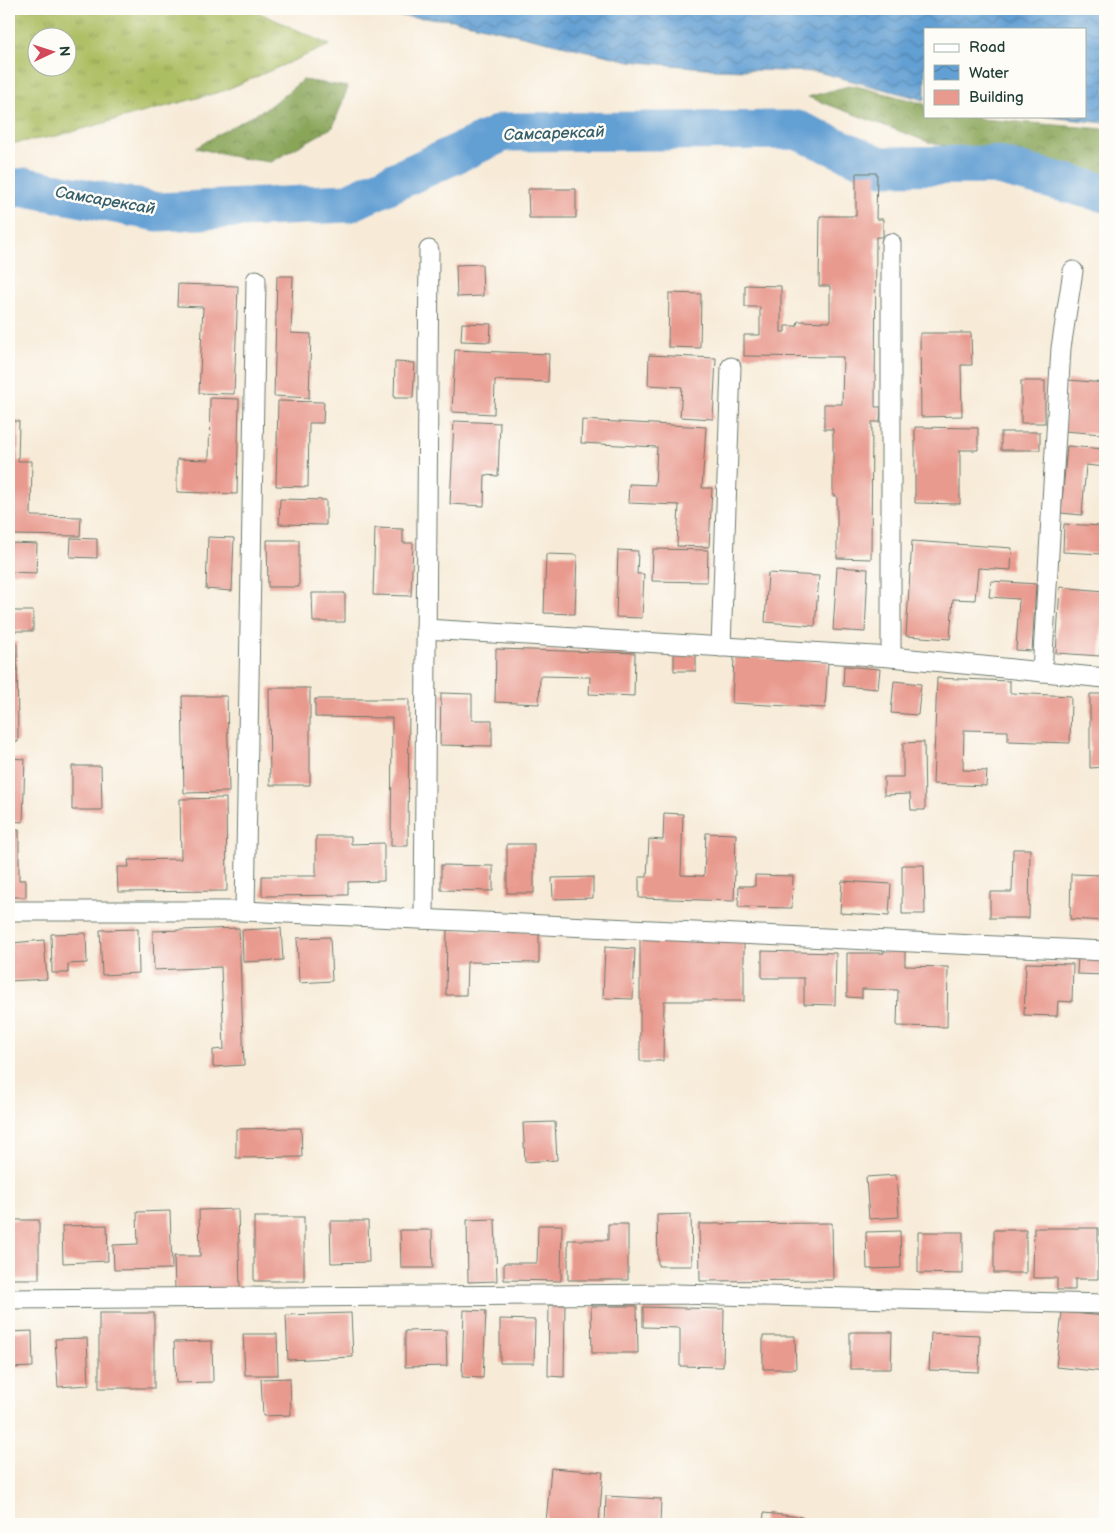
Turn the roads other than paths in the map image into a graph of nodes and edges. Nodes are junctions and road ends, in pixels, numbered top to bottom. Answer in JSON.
{"nodes":[{"id":1,"x":891,"y":243,"type":"dead end"},
{"id":2,"x":429,"y":250,"type":"dead end"},
{"id":3,"x":1073,"y":271,"type":"dead end"},
{"id":4,"x":256,"y":280,"type":"dead end"},
{"id":5,"x":731,"y":368,"type":"dead end"},
{"id":6,"x":426,"y":629,"type":"junction"},
{"id":7,"x":721,"y":647,"type":"junction"},
{"id":8,"x":891,"y":657,"type":"junction"},
{"id":9,"x":1042,"y":672,"type":"junction"},
{"id":10,"x":1105,"y":678,"type":"edge"},
{"id":11,"x":9,"y":911,"type":"edge"},
{"id":12,"x":245,"y":911,"type":"junction"},
{"id":13,"x":424,"y":919,"type":"junction"},
{"id":14,"x":1105,"y":951,"type":"edge"},
{"id":15,"x":9,"y":1299,"type":"edge"},
{"id":16,"x":1105,"y":1304,"type":"edge"}],
"edges":[{"from":1,"to":8,"type":"street"},
{"from":2,"to":6,"type":"street"},
{"from":3,"to":9,"type":"street"},
{"from":4,"to":12,"type":"street"},
{"from":5,"to":7,"type":"street"},
{"from":6,"to":7,"type":"street"},
{"from":6,"to":13,"type":"street"},
{"from":7,"to":8,"type":"street"},
{"from":8,"to":9,"type":"street"},
{"from":9,"to":10,"type":"street"},
{"from":11,"to":12,"type":"street"},
{"from":12,"to":13,"type":"street"},
{"from":13,"to":14,"type":"street"},
{"from":15,"to":16,"type":"street"}]}
